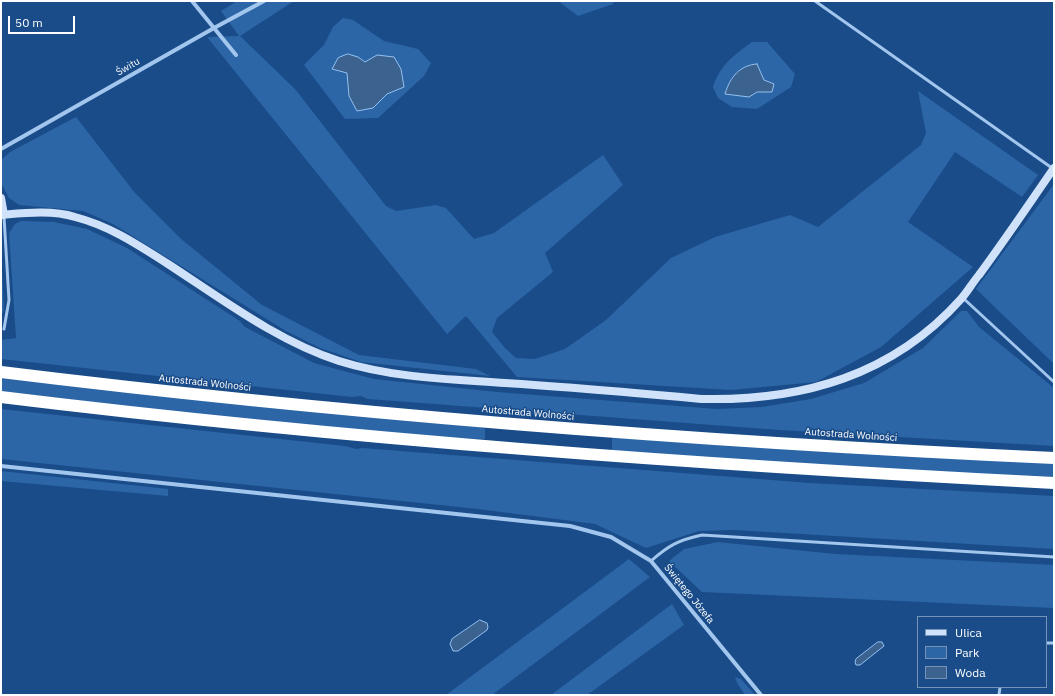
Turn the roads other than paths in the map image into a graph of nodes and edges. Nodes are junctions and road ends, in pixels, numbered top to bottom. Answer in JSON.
{"nodes":[{"id":1,"x":192,"y":1,"type":"edge"},
{"id":2,"x":264,"y":1,"type":"edge"},
{"id":3,"x":814,"y":1,"type":"edge"},
{"id":4,"x":214,"y":28,"type":"junction"},
{"id":5,"x":236,"y":55,"type":"dead end"},
{"id":6,"x":1,"y":149,"type":"edge"},
{"id":7,"x":1054,"y":169,"type":"edge"},
{"id":8,"x":1,"y":198,"type":"edge"},
{"id":9,"x":2,"y":215,"type":"edge"},
{"id":10,"x":962,"y":298,"type":"junction"},
{"id":11,"x":4,"y":329,"type":"dead end"},
{"id":12,"x":1,"y":372,"type":"edge"},
{"id":13,"x":1054,"y":382,"type":"edge"},
{"id":14,"x":1,"y":397,"type":"edge"},
{"id":15,"x":1054,"y":458,"type":"edge"},
{"id":16,"x":1,"y":466,"type":"edge"},
{"id":17,"x":1054,"y":483,"type":"edge"},
{"id":18,"x":1054,"y":557,"type":"edge"},
{"id":19,"x":651,"y":561,"type":"junction"},
{"id":20,"x":761,"y":695,"type":"edge"}],
"edges":[{"from":1,"to":4,"type":"street"},
{"from":2,"to":4,"type":"street","name":"Świtu"},
{"from":3,"to":7,"type":"lane"},
{"from":4,"to":5,"type":"street"},
{"from":4,"to":6,"type":"street","name":"Świtu"},
{"from":7,"to":10,"type":"street"},
{"from":8,"to":9,"type":"street"},
{"from":9,"to":10,"type":"street"},
{"from":9,"to":11,"type":"lane"},
{"from":10,"to":13,"type":"lane"},
{"from":12,"to":15,"type":"highway","name":"Autostrada Wolności"},
{"from":14,"to":17,"type":"highway"},
{"from":16,"to":19,"type":"street","name":"Świętego Józefa"},
{"from":18,"to":19,"type":"lane"},
{"from":19,"to":20,"type":"street","name":"Świętego Józefa"}]}
